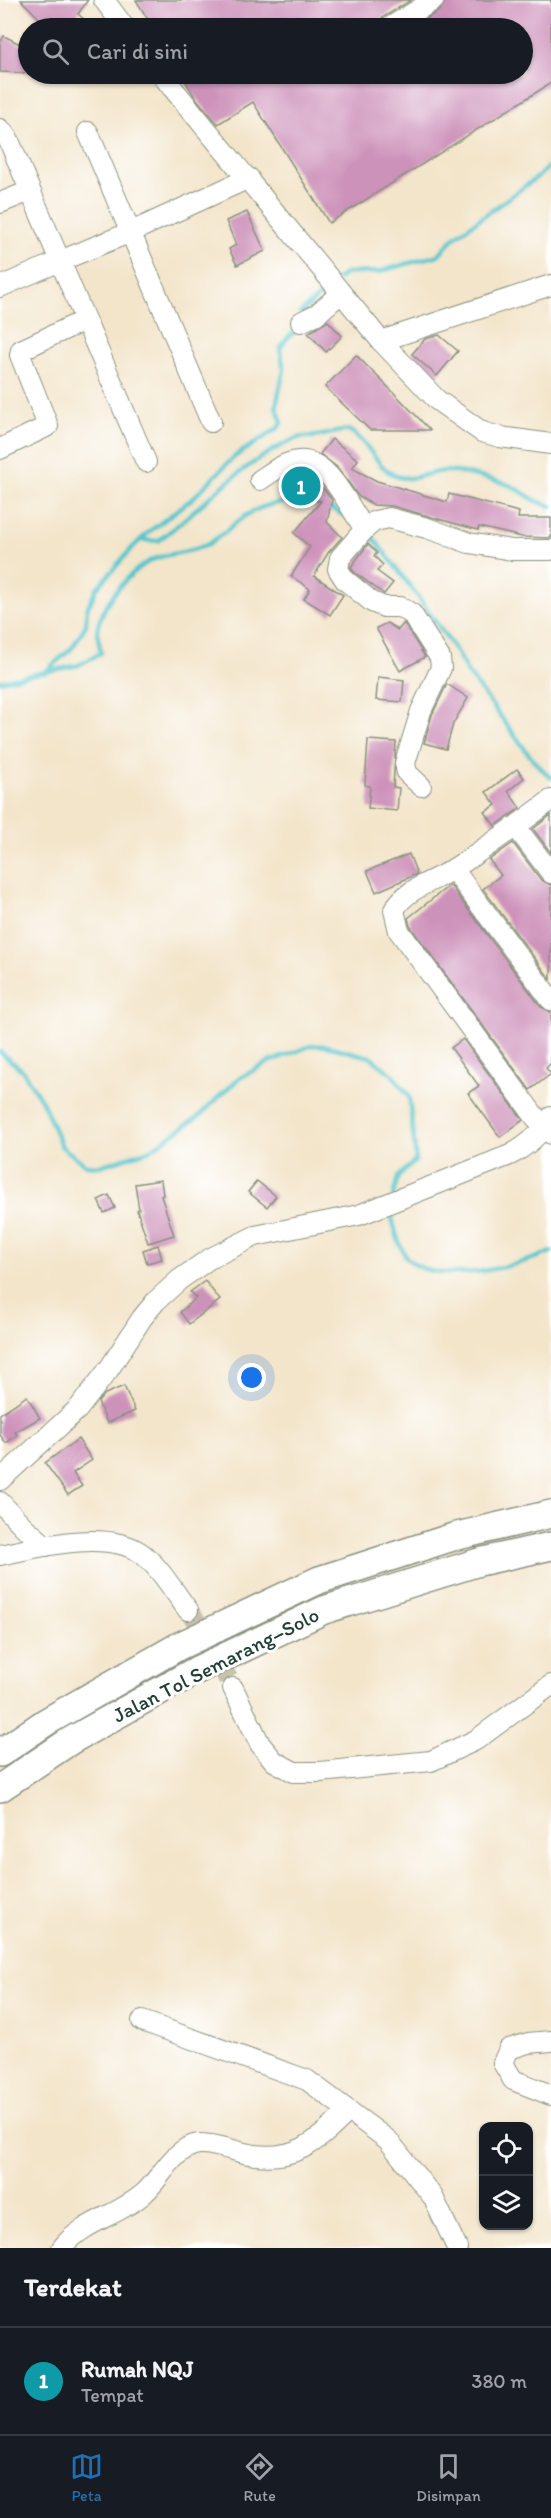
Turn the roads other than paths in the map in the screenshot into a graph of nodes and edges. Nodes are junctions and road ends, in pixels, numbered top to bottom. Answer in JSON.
{"nodes":[{"id":1,"x":104,"y":0,"type":"edge"},
{"id":2,"x":434,"y":0,"type":"edge"},
{"id":3,"x":118,"y":18,"type":"edge"},
{"id":4,"x":405,"y":18,"type":"edge"},
{"id":5,"x":169,"y":84,"type":"edge"},
{"id":6,"x":0,"y":129,"type":"edge"},
{"id":7,"x":88,"y":132,"type":"dead end"},
{"id":8,"x":249,"y":178,"type":"junction"},
{"id":9,"x":30,"y":190,"type":"junction"},
{"id":10,"x":0,"y":202,"type":"edge"},
{"id":11,"x":131,"y":232,"type":"junction"},
{"id":12,"x":60,"y":261,"type":"junction"},
{"id":13,"x":551,"y":285,"type":"edge"},
{"id":14,"x":336,"y":286,"type":"junction"},
{"id":15,"x":0,"y":287,"type":"edge"},
{"id":16,"x":85,"y":320,"type":"junction"},
{"id":17,"x":301,"y":322,"type":"dead end"},
{"id":18,"x":381,"y":341,"type":"junction"},
{"id":19,"x":211,"y":422,"type":"dead end"},
{"id":20,"x":551,"y":444,"type":"edge"},
{"id":21,"x":0,"y":449,"type":"edge"},
{"id":22,"x":146,"y":462,"type":"dead end"},
{"id":23,"x":260,"y":480,"type":"dead end"},
{"id":24,"x":363,"y":531,"type":"junction"},
{"id":25,"x":551,"y":550,"type":"edge"},
{"id":26,"x":422,"y":786,"type":"dead end"},
{"id":27,"x":551,"y":800,"type":"edge"},
{"id":28,"x":516,"y":827,"type":"junction"},
{"id":29,"x":453,"y":869,"type":"junction"},
{"id":30,"x":551,"y":873,"type":"edge"},
{"id":31,"x":551,"y":1000,"type":"edge"},
{"id":32,"x":549,"y":1126,"type":"edge"},
{"id":33,"x":0,"y":1480,"type":"edge"},
{"id":34,"x":0,"y":1502,"type":"edge"},
{"id":35,"x":551,"y":1514,"type":"edge"},
{"id":36,"x":46,"y":1546,"type":"junction"},
{"id":37,"x":551,"y":1546,"type":"edge"},
{"id":38,"x":0,"y":1555,"type":"edge"},
{"id":39,"x":188,"y":1610,"type":"tunnel mouth"},
{"id":40,"x":551,"y":1685,"type":"edge"},
{"id":41,"x":233,"y":1688,"type":"tunnel mouth"},
{"id":42,"x":0,"y":1753,"type":"edge"},
{"id":43,"x":0,"y":1788,"type":"edge"},
{"id":44,"x":142,"y":2021,"type":"dead end"},
{"id":45,"x":551,"y":2041,"type":"edge"},
{"id":46,"x":551,"y":2095,"type":"edge"},
{"id":47,"x":348,"y":2111,"type":"junction"},
{"id":48,"x":62,"y":2248,"type":"edge"},
{"id":49,"x":457,"y":2248,"type":"edge"}],
"edges":[{"from":1,"to":3,"type":"street"},
{"from":2,"to":4,"type":"street"},
{"from":5,"to":8,"type":"street"},
{"from":6,"to":9,"type":"street"},
{"from":7,"to":11,"type":"street"},
{"from":8,"to":11,"type":"street"},
{"from":8,"to":14,"type":"street"},
{"from":9,"to":10,"type":"street"},
{"from":9,"to":12,"type":"street"},
{"from":11,"to":12,"type":"street"},
{"from":11,"to":19,"type":"street"},
{"from":12,"to":15,"type":"street"},
{"from":12,"to":16,"type":"street"},
{"from":13,"to":18,"type":"street"},
{"from":14,"to":17,"type":"street"},
{"from":14,"to":18,"type":"street"},
{"from":16,"to":21,"type":"street"},
{"from":16,"to":22,"type":"street"},
{"from":18,"to":20,"type":"street"},
{"from":23,"to":24,"type":"street"},
{"from":24,"to":25,"type":"street"},
{"from":24,"to":26,"type":"street"},
{"from":27,"to":28,"type":"street"},
{"from":28,"to":29,"type":"street"},
{"from":28,"to":30,"type":"street"},
{"from":29,"to":31,"type":"street"},
{"from":29,"to":32,"type":"street"},
{"from":32,"to":33,"type":"street"},
{"from":34,"to":36,"type":"street"},
{"from":35,"to":42,"type":"highway","name":"Jalan Tol Semarang–Solo"},
{"from":36,"to":38,"type":"street"},
{"from":36,"to":39,"type":"street"},
{"from":37,"to":43,"type":"highway","name":"Jalan Tol Semarang–Solo"},
{"from":40,"to":41,"type":"street"},
{"from":44,"to":47,"type":"street"},
{"from":45,"to":46,"type":"street"},
{"from":47,"to":48,"type":"street"},
{"from":47,"to":49,"type":"street"}]}
